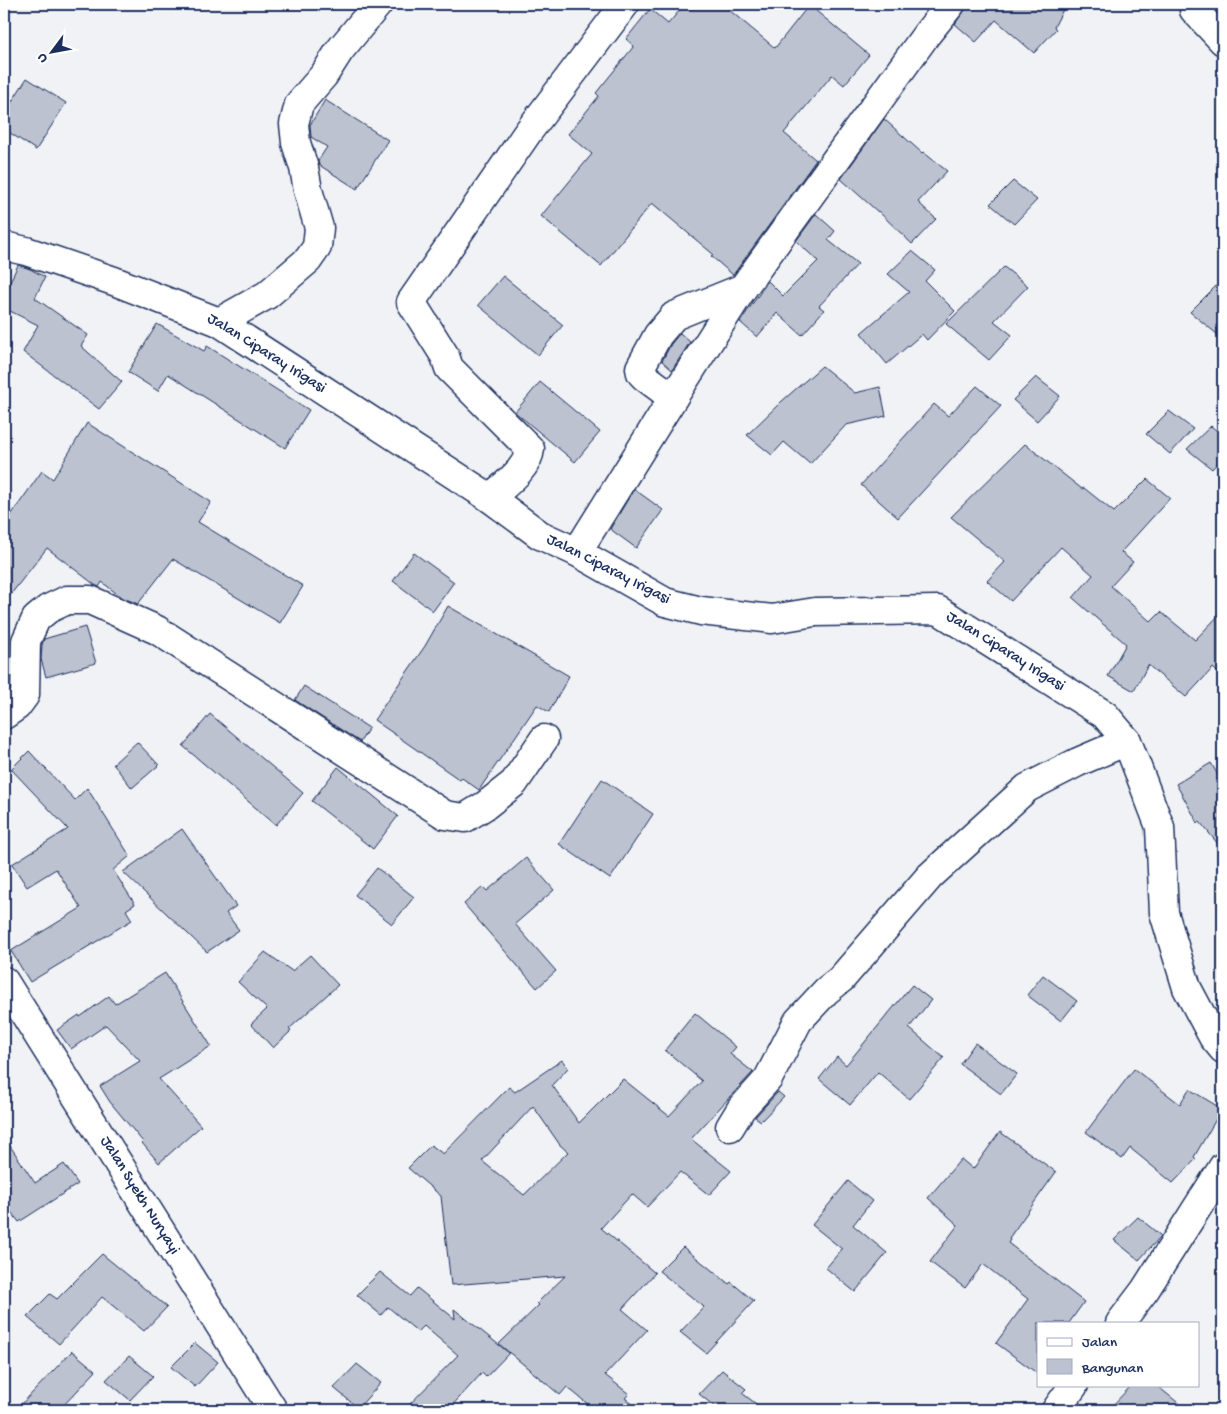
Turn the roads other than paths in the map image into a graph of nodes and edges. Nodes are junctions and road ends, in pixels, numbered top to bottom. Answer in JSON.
{"nodes":[{"id":1,"x":378,"y":4,"type":"edge"},
{"id":2,"x":625,"y":4,"type":"edge"},
{"id":3,"x":951,"y":4,"type":"edge"},
{"id":4,"x":1194,"y":10,"type":"dead end"},
{"id":5,"x":1223,"y":41,"type":"edge"},
{"id":6,"x":4,"y":246,"type":"edge"},
{"id":7,"x":743,"y":288,"type":"junction"},
{"id":8,"x":227,"y":318,"type":"junction"},
{"id":9,"x":673,"y":398,"type":"junction"},
{"id":10,"x":490,"y":498,"type":"junction"},
{"id":11,"x":577,"y":552,"type":"junction"},
{"id":12,"x":4,"y":715,"type":"edge"},
{"id":13,"x":544,"y":739,"type":"dead end"},
{"id":14,"x":1127,"y":741,"type":"junction"},
{"id":15,"x":4,"y":981,"type":"edge"},
{"id":16,"x":1223,"y":1049,"type":"edge"},
{"id":17,"x":730,"y":1127,"type":"dead end"},
{"id":18,"x":1223,"y":1167,"type":"edge"},
{"id":19,"x":1121,"y":1322,"type":"edge"},
{"id":20,"x":1073,"y":1386,"type":"edge"},
{"id":21,"x":273,"y":1410,"type":"edge"},
{"id":22,"x":1056,"y":1410,"type":"edge"}],
"edges":[{"from":1,"to":8,"type":"street"},
{"from":2,"to":10,"type":"street"},
{"from":3,"to":7,"type":"street"},
{"from":4,"to":5,"type":"street"},
{"from":6,"to":8,"type":"street","name":"Jalan Ciparay Irigasi"},
{"from":7,"to":9,"type":"street"},
{"from":7,"to":9,"type":"street"},
{"from":8,"to":10,"type":"street","name":"Jalan Ciparay Irigasi"},
{"from":9,"to":11,"type":"street"},
{"from":10,"to":11,"type":"street","name":"Jalan Ciparay Irigasi"},
{"from":11,"to":14,"type":"street","name":"Jalan Ciparay Irigasi"},
{"from":12,"to":13,"type":"street"},
{"from":14,"to":16,"type":"street","name":"Jalan Ciparay Irigasi"},
{"from":14,"to":17,"type":"street"},
{"from":15,"to":21,"type":"street","name":"Jalan Syekh Nuryayi"},
{"from":18,"to":19,"type":"street"},
{"from":20,"to":22,"type":"street"}]}
